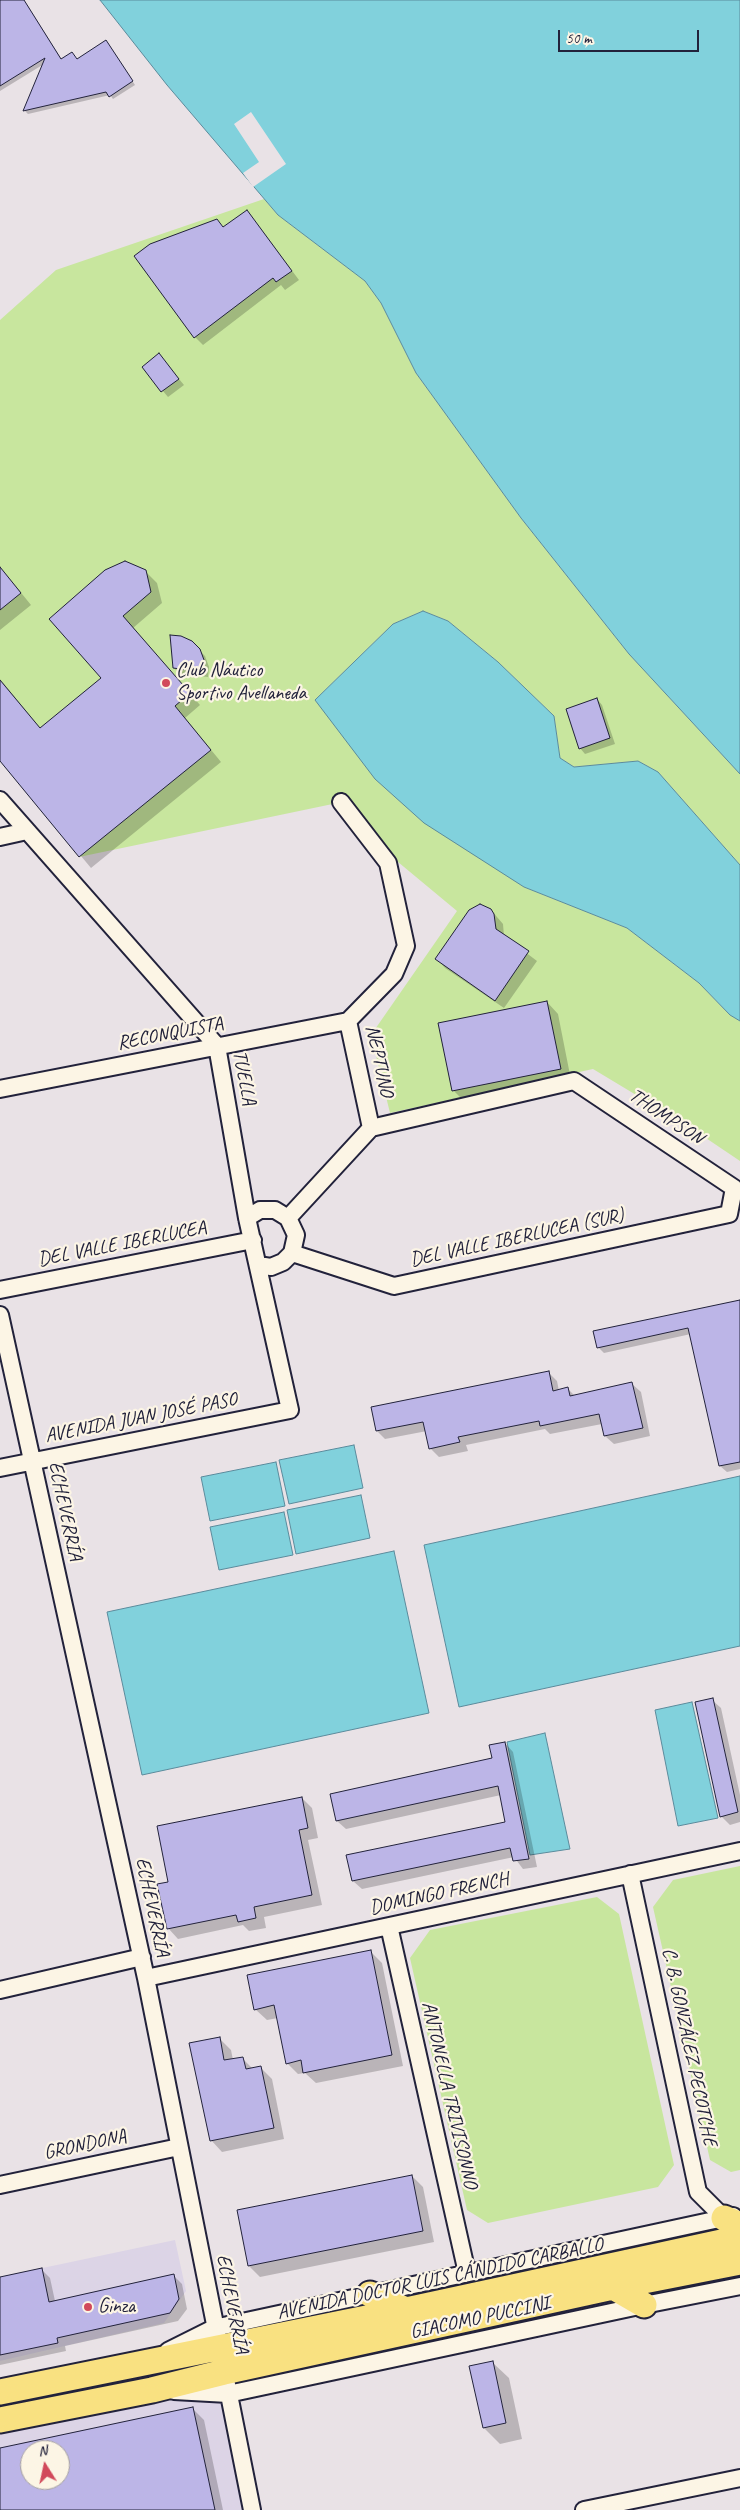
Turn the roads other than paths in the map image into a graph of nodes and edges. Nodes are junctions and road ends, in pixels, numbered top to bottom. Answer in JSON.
{"nodes":[{"id":1,"x":0,"y":800,"type":"edge"},
{"id":2,"x":341,"y":802,"type":"dead end"},
{"id":3,"x":27,"y":831,"type":"junction"},
{"id":4,"x":0,"y":837,"type":"edge"},
{"id":5,"x":348,"y":1021,"type":"junction"},
{"id":6,"x":217,"y":1046,"type":"junction"},
{"id":7,"x":0,"y":1089,"type":"edge"},
{"id":8,"x":371,"y":1128,"type":"junction"},
{"id":9,"x":734,"y":1188,"type":"joint"},
{"id":10,"x":247,"y":1218,"type":"junction"},
{"id":11,"x":288,"y":1218,"type":"junction"},
{"id":12,"x":252,"y":1240,"type":"junction"},
{"id":13,"x":292,"y":1253,"type":"junction"},
{"id":14,"x":258,"y":1265,"type":"junction"},
{"id":15,"x":0,"y":1290,"type":"edge"},
{"id":16,"x":0,"y":1315,"type":"edge"},
{"id":17,"x":290,"y":1410,"type":"joint"},
{"id":18,"x":33,"y":1461,"type":"junction"},
{"id":19,"x":0,"y":1468,"type":"edge"},
{"id":20,"x":740,"y":1851,"type":"edge"},
{"id":21,"x":630,"y":1874,"type":"junction"},
{"id":22,"x":389,"y":1926,"type":"junction"},
{"id":23,"x":142,"y":1957,"type":"junction"},
{"id":24,"x":146,"y":1978,"type":"junction"},
{"id":25,"x":0,"y":1990,"type":"edge"},
{"id":26,"x":179,"y":2147,"type":"junction"},
{"id":27,"x":0,"y":2185,"type":"edge"},
{"id":28,"x":735,"y":2219,"type":"edge"},
{"id":29,"x":740,"y":2238,"type":"edge"},
{"id":30,"x":740,"y":2262,"type":"edge"},
{"id":31,"x":467,"y":2273,"type":"junction"},
{"id":32,"x":740,"y":2286,"type":"edge"},
{"id":33,"x":613,"y":2287,"type":"junction"},
{"id":34,"x":370,"y":2294,"type":"junction"},
{"id":35,"x":644,"y":2305,"type":"junction"},
{"id":36,"x":406,"y":2310,"type":"junction"},
{"id":37,"x":221,"y":2360,"type":"junction"},
{"id":38,"x":0,"y":2392,"type":"edge"},
{"id":39,"x":0,"y":2420,"type":"edge"},
{"id":40,"x":740,"y":2478,"type":"edge"},
{"id":41,"x":252,"y":2510,"type":"edge"},
{"id":42,"x":584,"y":2510,"type":"edge"}],
"edges":[{"from":1,"to":3,"type":"street","name":"TUELLA"},
{"from":2,"to":5,"type":"street","name":"NEPTUNO"},
{"from":3,"to":4,"type":"street"},
{"from":3,"to":6,"type":"street","name":"TUELLA"},
{"from":5,"to":6,"type":"street","name":"RECONQUISTA"},
{"from":5,"to":8,"type":"street","name":"NEPTUNO"},
{"from":6,"to":7,"type":"street","name":"RECONQUISTA"},
{"from":6,"to":10,"type":"street","name":"TUELLA"},
{"from":8,"to":9,"type":"street","name":"THOMPSON"},
{"from":8,"to":11,"type":"street"},
{"from":9,"to":13,"type":"street","name":"DEL VALLE IBERLUCEA (SUR)"},
{"from":10,"to":11,"type":"street"},
{"from":10,"to":12,"type":"street","name":"TUELLA"},
{"from":11,"to":13,"type":"street"},
{"from":12,"to":14,"type":"street","name":"TUELLA"},
{"from":12,"to":15,"type":"street","name":"DEL VALLE IBERLUCEA"},
{"from":13,"to":14,"type":"street"},
{"from":14,"to":17,"type":"street","name":"TUELLA"},
{"from":16,"to":18,"type":"street","name":"ECHEVERRÍA"},
{"from":17,"to":18,"type":"street","name":"AVENIDA JUAN JOSÉ PASO"},
{"from":18,"to":19,"type":"street","name":"AVENIDA JUAN JOSÉ PASO"},
{"from":18,"to":23,"type":"street","name":"ECHEVERRÍA"},
{"from":20,"to":21,"type":"street","name":"DOMINGO FRENCH"},
{"from":21,"to":22,"type":"street","name":"DOMINGO FRENCH"},
{"from":21,"to":28,"type":"street","name":"C. B. GONZÁLEZ PECOTCHE"},
{"from":22,"to":24,"type":"street","name":"DOMINGO FRENCH"},
{"from":22,"to":31,"type":"street","name":"ANTONELLA TRIVISONNO"},
{"from":23,"to":24,"type":"street","name":"ECHEVERRÍA"},
{"from":23,"to":25,"type":"street"},
{"from":24,"to":26,"type":"street","name":"ECHEVERRÍA"},
{"from":26,"to":27,"type":"street","name":"GRONDONA"},
{"from":26,"to":37,"type":"street","name":"ECHEVERRÍA"},
{"from":28,"to":31,"type":"street","name":"AVENIDA DOCTOR LUIS CÁNDIDO CARBALLO"},
{"from":29,"to":36,"type":"main road","name":"AVENIDA DOCTOR LUIS CÁNDIDO CARBALLO"},
{"from":30,"to":33,"type":"main road","name":"AVENIDA DOCTOR LUIS CÁNDIDO CARBALLO"},
{"from":31,"to":34,"type":"street","name":"AVENIDA DOCTOR LUIS CÁNDIDO CARBALLO"},
{"from":32,"to":35,"type":"street","name":"GIACOMO PUCCINI"},
{"from":33,"to":35,"type":"main road"},
{"from":33,"to":37,"type":"main road","name":"AVENIDA DOCTOR LUIS CÁNDIDO CARBALLO"},
{"from":34,"to":36,"type":"main road"},
{"from":34,"to":37,"type":"street","name":"AVENIDA DOCTOR LUIS CÁNDIDO CARBALLO"},
{"from":35,"to":37,"type":"street","name":"GIACOMO PUCCINI"},
{"from":36,"to":37,"type":"main road","name":"AVENIDA DOCTOR LUIS CÁNDIDO CARBALLO"},
{"from":37,"to":38,"type":"main road","name":"AVENIDA DOCTOR LUIS CÁNDIDO CARBALLO"},
{"from":37,"to":39,"type":"main road","name":"AVENIDA DOCTOR LUIS CÁNDIDO CARBALLO"},
{"from":37,"to":41,"type":"street","name":"ECHEVERRÍA"},
{"from":40,"to":42,"type":"street"}]}
